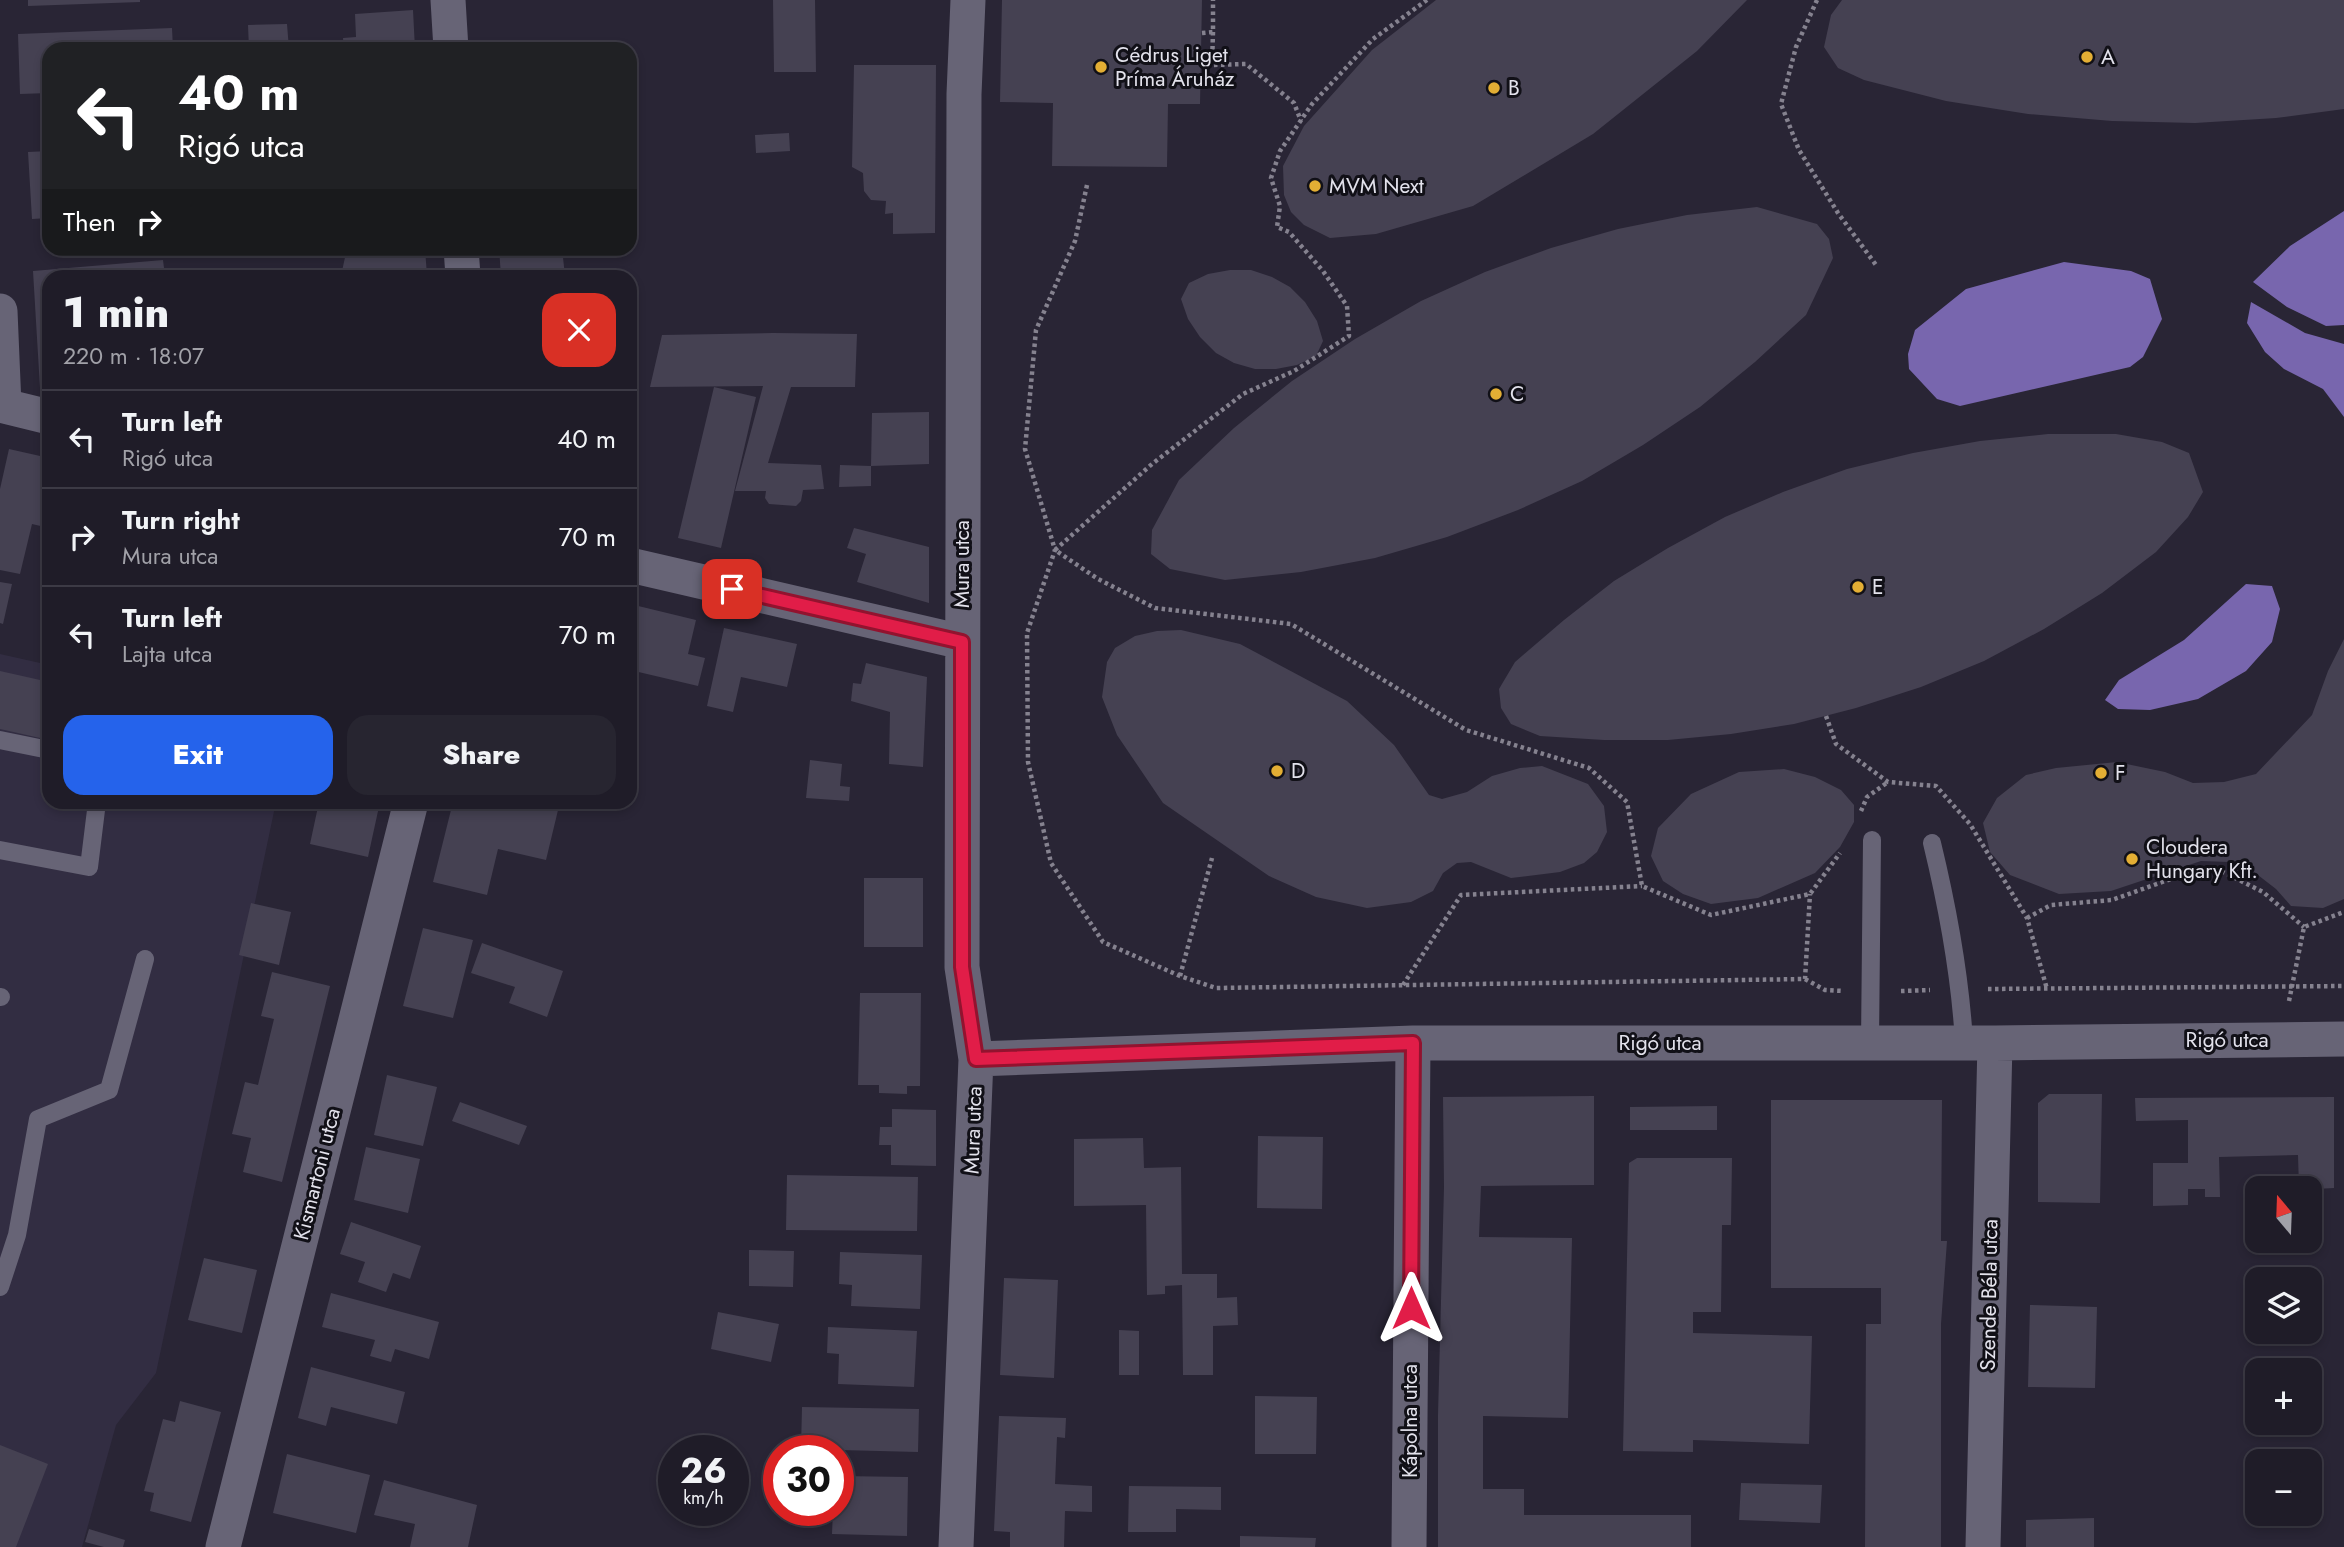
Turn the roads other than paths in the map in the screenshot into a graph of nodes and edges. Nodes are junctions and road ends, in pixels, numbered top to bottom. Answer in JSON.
{"nodes":[{"id":1,"x":448,"y":0,"type":"edge"},
{"id":2,"x":968,"y":0,"type":"edge"},
{"id":3,"x":451,"y":42,"type":"edge"},
{"id":4,"x":0,"y":311,"type":"edge"},
{"id":5,"x":2,"y":405,"type":"edge"},
{"id":6,"x":42,"y":415,"type":"edge"},
{"id":7,"x":637,"y":567,"type":"edge"},
{"id":8,"x":962,"y":642,"type":"junction"},
{"id":9,"x":0,"y":740,"type":"edge"},
{"id":10,"x":42,"y":749,"type":"edge"},
{"id":11,"x":96,"y":809,"type":"edge"},
{"id":12,"x":409,"y":809,"type":"edge"},
{"id":13,"x":1872,"y":840,"type":"dead end"},
{"id":14,"x":1932,"y":842,"type":"dead end"},
{"id":15,"x":0,"y":850,"type":"edge"},
{"id":16,"x":145,"y":959,"type":"dead end"},
{"id":17,"x":2344,"y":1040,"type":"edge"},
{"id":18,"x":1979,"y":1042,"type":"junction"},
{"id":19,"x":1413,"y":1043,"type":"junction"},
{"id":20,"x":1870,"y":1043,"type":"junction"},
{"id":21,"x":976,"y":1059,"type":"junction"},
{"id":22,"x":0,"y":1287,"type":"edge"},
{"id":23,"x":223,"y":1547,"type":"edge"},
{"id":24,"x":956,"y":1547,"type":"edge"},
{"id":25,"x":1409,"y":1547,"type":"edge"},
{"id":26,"x":1983,"y":1547,"type":"edge"}],
"edges":[{"from":1,"to":3,"type":"street"},
{"from":2,"to":8,"type":"street","name":"Mura utca"},
{"from":4,"to":5,"type":"street"},
{"from":5,"to":6,"type":"street"},
{"from":7,"to":8,"type":"street"},
{"from":8,"to":21,"type":"street","name":"Mura utca"},
{"from":9,"to":10,"type":"lane"},
{"from":11,"to":15,"type":"lane"},
{"from":12,"to":23,"type":"street","name":"Kismartoni utca"},
{"from":13,"to":20,"type":"lane"},
{"from":14,"to":18,"type":"lane"},
{"from":16,"to":22,"type":"lane"},
{"from":17,"to":18,"type":"street","name":"Rigó utca"},
{"from":18,"to":20,"type":"street","name":"Rigó utca"},
{"from":18,"to":26,"type":"street","name":"Szende Béla utca"},
{"from":19,"to":20,"type":"street","name":"Rigó utca"},
{"from":19,"to":21,"type":"street","name":"Rigó utca"},
{"from":19,"to":25,"type":"street","name":"Kápolna utca"},
{"from":21,"to":24,"type":"street","name":"Mura utca"}]}
